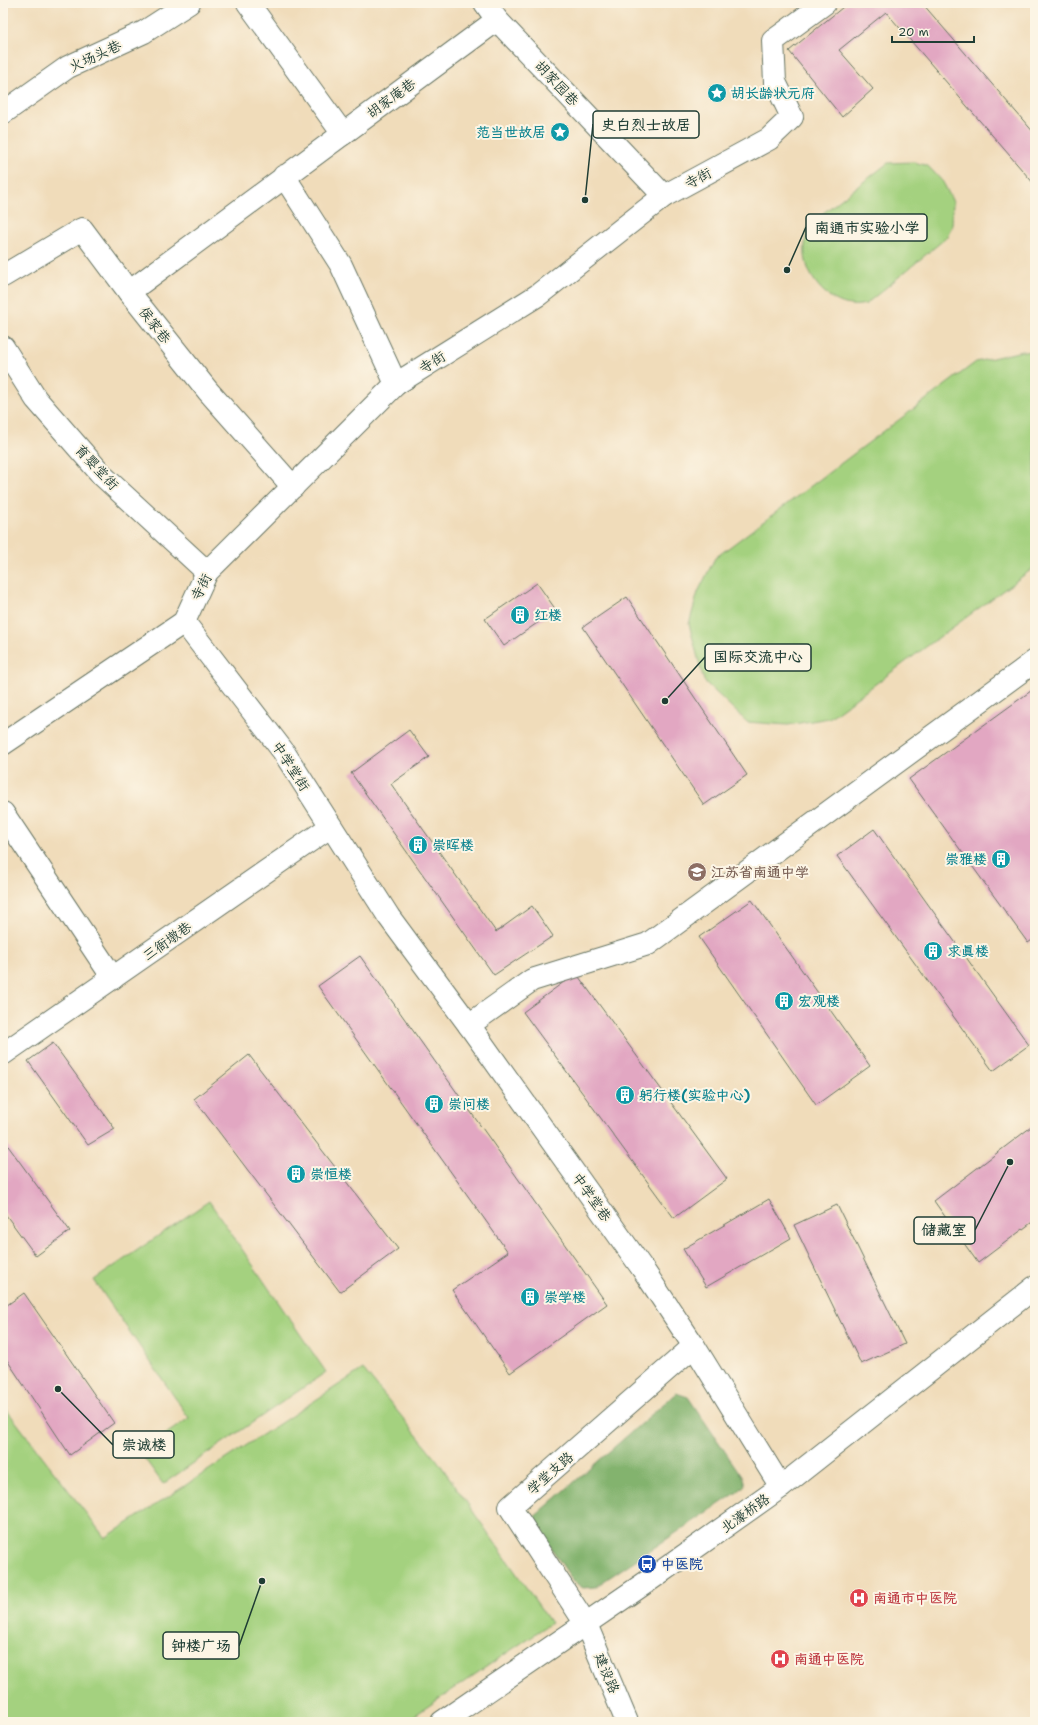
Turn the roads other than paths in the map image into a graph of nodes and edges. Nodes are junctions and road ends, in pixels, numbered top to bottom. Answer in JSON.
{"nodes":[{"id":1,"x":189,"y":3,"type":"edge"},
{"id":2,"x":248,"y":3,"type":"edge"},
{"id":3,"x":825,"y":3,"type":"edge"},
{"id":4,"x":491,"y":11,"type":"edge"},
{"id":5,"x":3,"y":113,"type":"edge"},
{"id":6,"x":343,"y":134,"type":"junction"},
{"id":7,"x":284,"y":176,"type":"junction"},
{"id":8,"x":664,"y":196,"type":"junction"},
{"id":9,"x":3,"y":276,"type":"edge"},
{"id":10,"x":129,"y":292,"type":"junction"},
{"id":11,"x":3,"y":347,"type":"edge"},
{"id":12,"x":396,"y":384,"type":"junction"},
{"id":13,"x":293,"y":487,"type":"junction"},
{"id":14,"x":207,"y":572,"type":"junction"},
{"id":15,"x":184,"y":622,"type":"junction"},
{"id":16,"x":1035,"y":660,"type":"edge"},
{"id":17,"x":3,"y":744,"type":"edge"},
{"id":18,"x":3,"y":813,"type":"edge"},
{"id":19,"x":330,"y":827,"type":"junction"},
{"id":20,"x":389,"y":917,"type":"joint"},
{"id":21,"x":113,"y":978,"type":"junction"},
{"id":22,"x":469,"y":1025,"type":"junction"},
{"id":23,"x":3,"y":1054,"type":"edge"},
{"id":24,"x":1035,"y":1287,"type":"edge"},
{"id":25,"x":694,"y":1346,"type":"junction"},
{"id":26,"x":781,"y":1487,"type":"junction"},
{"id":27,"x":586,"y":1624,"type":"junction"},
{"id":28,"x":442,"y":1722,"type":"edge"},
{"id":29,"x":627,"y":1722,"type":"edge"}],
"edges":[{"from":1,"to":5,"type":"street","name":"火场头巷"},
{"from":2,"to":6,"type":"street"},
{"from":3,"to":8,"type":"street","name":"寺街"},
{"from":4,"to":6,"type":"street","name":"胡家庵巷"},
{"from":4,"to":8,"type":"street","name":"胡家园巷"},
{"from":6,"to":7,"type":"street","name":"胡家庵巷"},
{"from":7,"to":10,"type":"street","name":"胡家庵巷"},
{"from":7,"to":12,"type":"street"},
{"from":8,"to":12,"type":"street","name":"寺街"},
{"from":9,"to":10,"type":"street","name":"侯家巷"},
{"from":10,"to":13,"type":"street","name":"侯家巷"},
{"from":11,"to":14,"type":"street","name":"育婴堂街"},
{"from":12,"to":13,"type":"street","name":"寺街"},
{"from":13,"to":14,"type":"street","name":"寺街"},
{"from":14,"to":15,"type":"street","name":"寺街"},
{"from":15,"to":17,"type":"street"},
{"from":15,"to":19,"type":"street","name":"中学堂街"},
{"from":16,"to":22,"type":"street"},
{"from":18,"to":21,"type":"street"},
{"from":19,"to":20,"type":"street","name":"中学堂街"},
{"from":19,"to":21,"type":"street","name":"三衙墩巷"},
{"from":20,"to":22,"type":"street","name":"中学堂巷"},
{"from":21,"to":23,"type":"street","name":"三衙墩巷"},
{"from":22,"to":25,"type":"street","name":"中学堂巷"},
{"from":24,"to":26,"type":"street","name":"北濠桥路"},
{"from":25,"to":26,"type":"street","name":"中学堂巷"},
{"from":25,"to":27,"type":"street","name":"学堂支路"},
{"from":26,"to":27,"type":"street","name":"北濠桥路"},
{"from":27,"to":28,"type":"street","name":"北濠桥路"},
{"from":27,"to":29,"type":"street","name":"建设路"}]}
